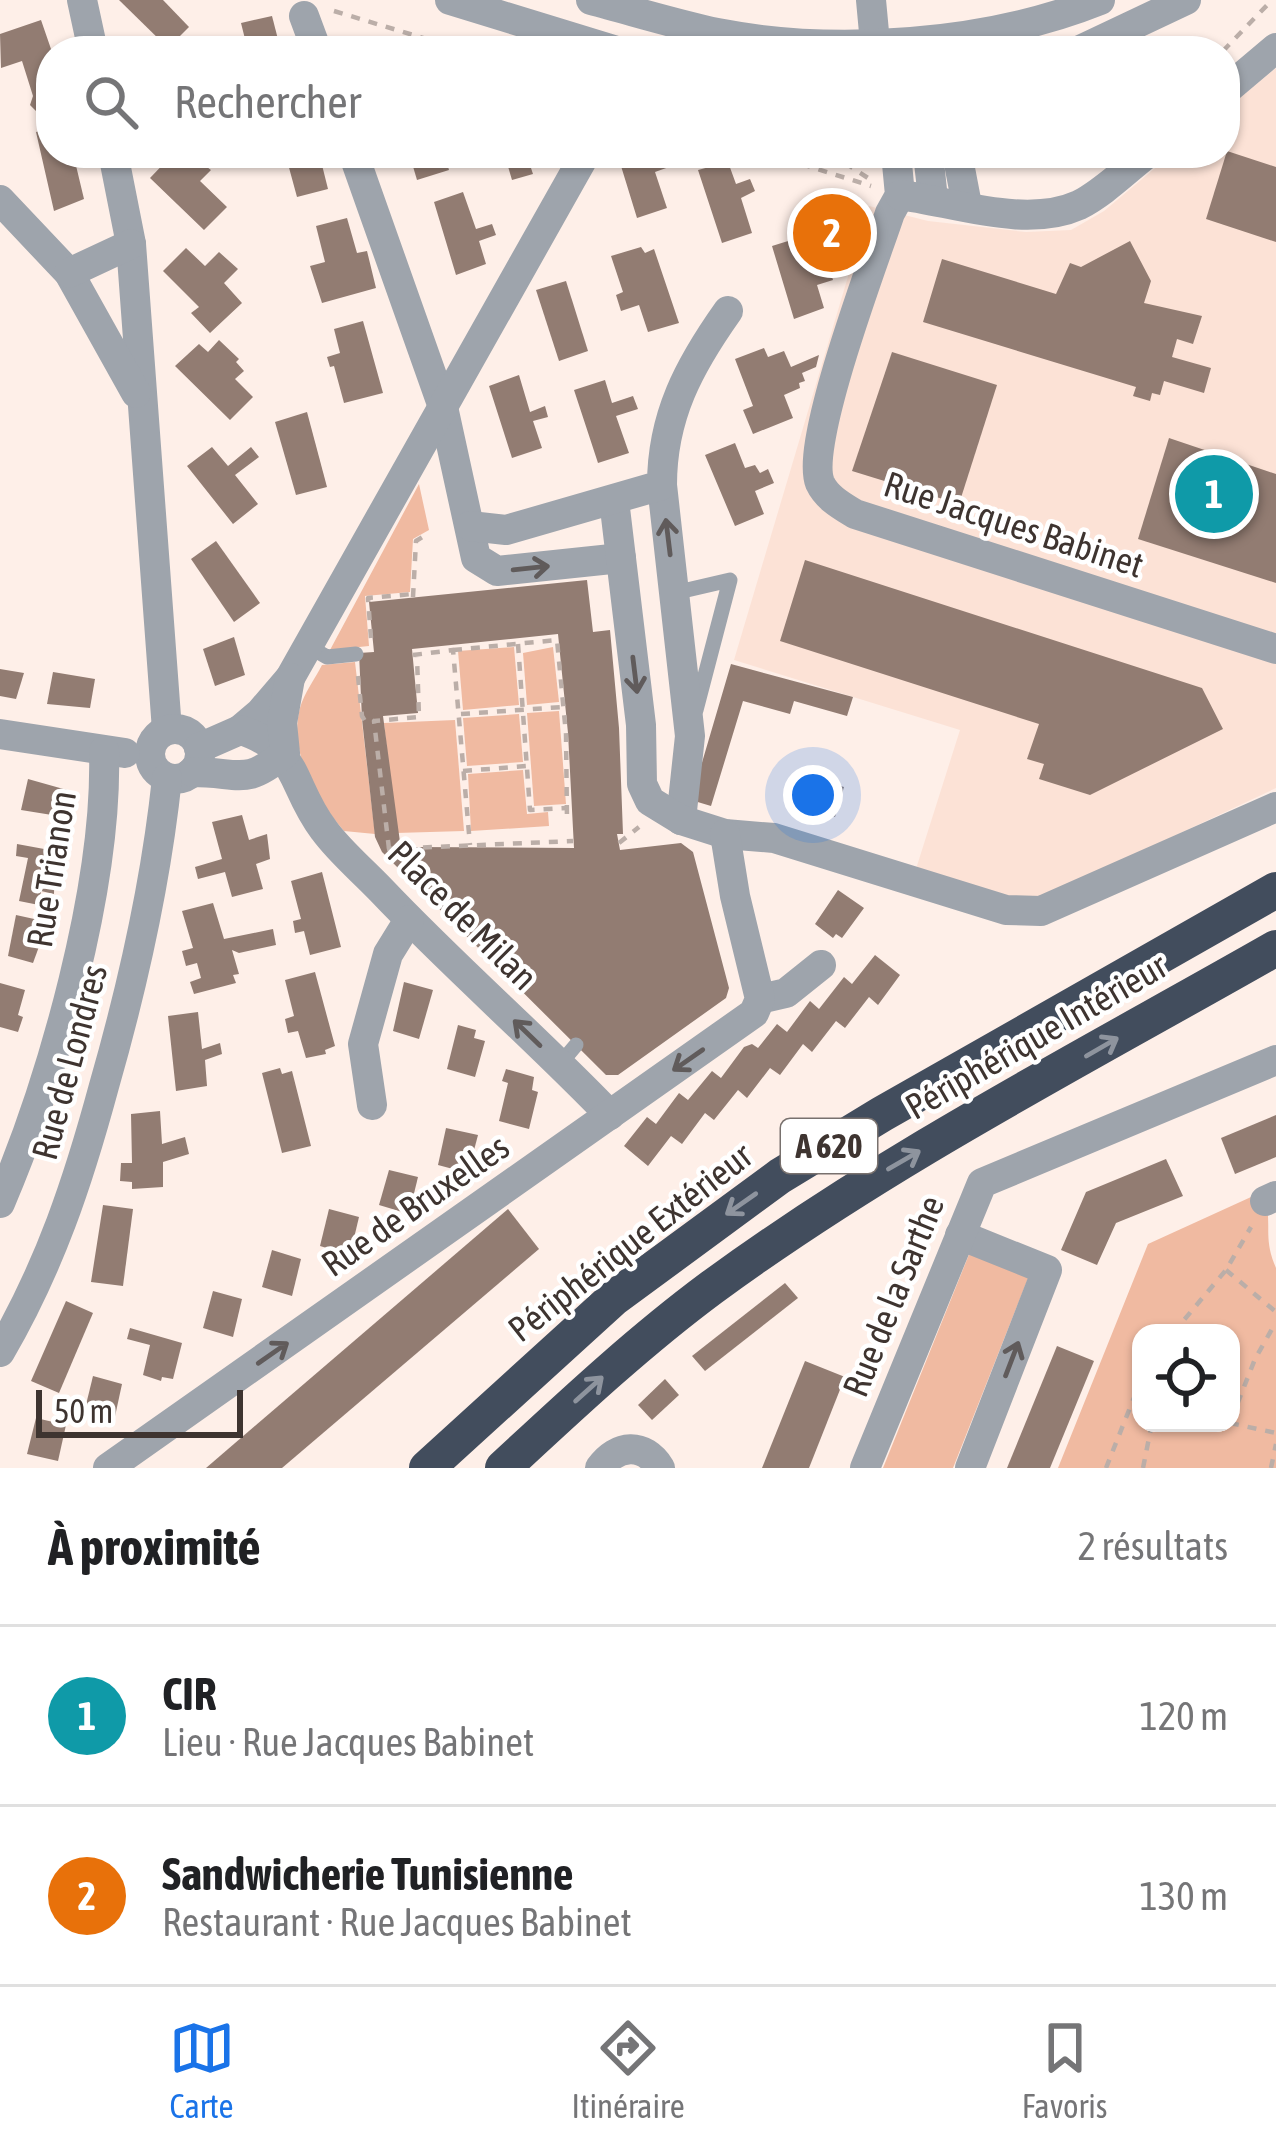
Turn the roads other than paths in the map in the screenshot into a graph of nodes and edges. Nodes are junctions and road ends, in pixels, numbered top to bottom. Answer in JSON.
{"nodes":[{"id":1,"x":82,"y":0,"type":"edge"},
{"id":2,"x":450,"y":0,"type":"edge"},
{"id":3,"x":592,"y":0,"type":"edge"},
{"id":4,"x":871,"y":0,"type":"edge"},
{"id":5,"x":1100,"y":0,"type":"edge"},
{"id":6,"x":1186,"y":0,"type":"edge"},
{"id":7,"x":318,"y":13,"type":"road end"},
{"id":8,"x":90,"y":36,"type":"edge"},
{"id":9,"x":317,"y":36,"type":"edge"},
{"id":10,"x":568,"y":36,"type":"edge"},
{"id":11,"x":743,"y":36,"type":"edge"},
{"id":12,"x":874,"y":36,"type":"edge"},
{"id":13,"x":966,"y":36,"type":"edge"},
{"id":14,"x":1110,"y":36,"type":"edge"},
{"id":15,"x":1276,"y":48,"type":"edge"},
{"id":16,"x":1240,"y":78,"type":"edge"},
{"id":17,"x":116,"y":168,"type":"edge"},
{"id":18,"x":358,"y":168,"type":"edge"},
{"id":19,"x":578,"y":168,"type":"edge"},
{"id":20,"x":897,"y":168,"type":"edge"},
{"id":21,"x":930,"y":168,"type":"edge"},
{"id":22,"x":960,"y":168,"type":"edge"},
{"id":23,"x":1128,"y":168,"type":"edge"},
{"id":24,"x":900,"y":195,"type":"junction"},
{"id":25,"x":933,"y":199,"type":"junction"},
{"id":26,"x":0,"y":200,"type":"edge"},
{"id":27,"x":968,"y":205,"type":"junction"},
{"id":28,"x":131,"y":244,"type":"junction"},
{"id":29,"x":69,"y":273,"type":"junction"},
{"id":30,"x":728,"y":311,"type":"dead end"},
{"id":31,"x":142,"y":404,"type":"junction"},
{"id":32,"x":443,"y":407,"type":"junction"},
{"id":33,"x":662,"y":485,"type":"junction"},
{"id":34,"x":614,"y":500,"type":"junction"},
{"id":35,"x":470,"y":526,"type":"junction"},
{"id":36,"x":621,"y":558,"type":"junction"},
{"id":37,"x":674,"y":593,"type":"junction"},
{"id":38,"x":308,"y":646,"type":"junction"},
{"id":39,"x":1276,"y":649,"type":"edge"},
{"id":40,"x":356,"y":654,"type":"dead end"},
{"id":41,"x":290,"y":678,"type":"junction"},
{"id":42,"x":239,"y":730,"type":"junction"},
{"id":43,"x":0,"y":734,"type":"edge"},
{"id":44,"x":690,"y":736,"type":"junction"},
{"id":45,"x":104,"y":751,"type":"junction"},
{"id":46,"x":284,"y":753,"type":"junction"},
{"id":47,"x":175,"y":757,"type":"junction"},
{"id":48,"x":1276,"y":807,"type":"edge"},
{"id":49,"x":681,"y":820,"type":"junction"},
{"id":50,"x":725,"y":834,"type":"junction"},
{"id":51,"x":1276,"y":890,"type":"edge"},
{"id":52,"x":410,"y":920,"type":"junction"},
{"id":53,"x":1276,"y":948,"type":"edge"},
{"id":54,"x":821,"y":965,"type":"dead end"},
{"id":55,"x":760,"y":999,"type":"junction"},
{"id":56,"x":1276,"y":1060,"type":"edge"},
{"id":57,"x":372,"y":1105,"type":"dead end"},
{"id":58,"x":610,"y":1115,"type":"junction"},
{"id":59,"x":0,"y":1203,"type":"edge"},
{"id":60,"x":960,"y":1235,"type":"junction"},
{"id":61,"x":0,"y":1352,"type":"edge"},
{"id":62,"x":108,"y":1468,"type":"edge"},
{"id":63,"x":427,"y":1468,"type":"edge"},
{"id":64,"x":502,"y":1468,"type":"edge"},
{"id":65,"x":600,"y":1468,"type":"edge"},
{"id":66,"x":660,"y":1468,"type":"edge"},
{"id":67,"x":865,"y":1468,"type":"edge"},
{"id":68,"x":970,"y":1468,"type":"edge"}],
"edges":[{"from":1,"to":8,"type":"street"},
{"from":2,"to":10,"type":"street"},
{"from":3,"to":11,"type":"street"},
{"from":4,"to":12,"type":"street"},
{"from":5,"to":13,"type":"street"},
{"from":6,"to":14,"type":"street"},
{"from":7,"to":9,"type":"street"},
{"from":15,"to":16,"type":"street"},
{"from":17,"to":28,"type":"street","name":"Rue de Londres"},
{"from":18,"to":32,"type":"street"},
{"from":19,"to":32,"type":"street","name":"Place de Milan"},
{"from":20,"to":24,"type":"street","name":"Rue Jacques Babinet"},
{"from":21,"to":25,"type":"street"},
{"from":22,"to":27,"type":"street"},
{"from":23,"to":27,"type":"street"},
{"from":24,"to":25,"type":"street"},
{"from":24,"to":39,"type":"street","name":"Rue Jacques Babinet"},
{"from":25,"to":27,"type":"street"},
{"from":26,"to":29,"type":"street"},
{"from":28,"to":29,"type":"street"},
{"from":28,"to":31,"type":"street","name":"Rue de Londres"},
{"from":29,"to":31,"type":"street"},
{"from":30,"to":33,"type":"street"},
{"from":31,"to":47,"type":"street","name":"Rue de Londres"},
{"from":32,"to":35,"type":"street"},
{"from":32,"to":38,"type":"street","name":"Place de Milan"},
{"from":33,"to":34,"type":"street"},
{"from":37,"to":33,"type":"street","one_way":true},
{"from":34,"to":35,"type":"street"},
{"from":34,"to":36,"type":"street"},
{"from":35,"to":36,"type":"street","one_way":true},
{"from":36,"to":49,"type":"street","one_way":true},
{"from":37,"to":44,"type":"street"},
{"from":37,"to":44,"type":"lane"},
{"from":38,"to":40,"type":"lane"},
{"from":38,"to":41,"type":"street","name":"Place de Milan"},
{"from":41,"to":42,"type":"street","name":"Place de Milan"},
{"from":41,"to":46,"type":"street","name":"Place de Milan"},
{"from":42,"to":46,"type":"street"},
{"from":42,"to":47,"type":"street","name":"Place de Milan"},
{"from":43,"to":45,"type":"street"},
{"from":44,"to":49,"type":"street"},
{"from":45,"to":47,"type":"street"},
{"from":45,"to":59,"type":"street","name":"Rue Trianon"},
{"from":46,"to":47,"type":"street"},
{"from":46,"to":52,"type":"street","name":"Place de Milan"},
{"from":47,"to":61,"type":"street","name":"Rue de Londres"},
{"from":48,"to":50,"type":"street"},
{"from":49,"to":50,"type":"street"},
{"from":50,"to":55,"type":"street"},
{"from":51,"to":63,"type":"highway","name":"Périphérique Extérieur","number":"A 620","one_way":true},
{"from":52,"to":57,"type":"street"},
{"from":58,"to":52,"type":"street","name":"Place de Milan","one_way":true},
{"from":64,"to":53,"type":"highway","name":"Périphérique Intérieur","number":"A 620","one_way":true},
{"from":54,"to":55,"type":"street","name":"Rue de Bruxelles"},
{"from":55,"to":58,"type":"street","name":"Rue de Bruxelles","one_way":true},
{"from":56,"to":60,"type":"street","name":"Rue de la Sarthe"},
{"from":62,"to":58,"type":"street","name":"Rue de Bruxelles","one_way":true},
{"from":60,"to":67,"type":"street","name":"Rue de la Sarthe"},
{"from":68,"to":60,"type":"street","one_way":true},
{"from":65,"to":66,"type":"street"}]}
